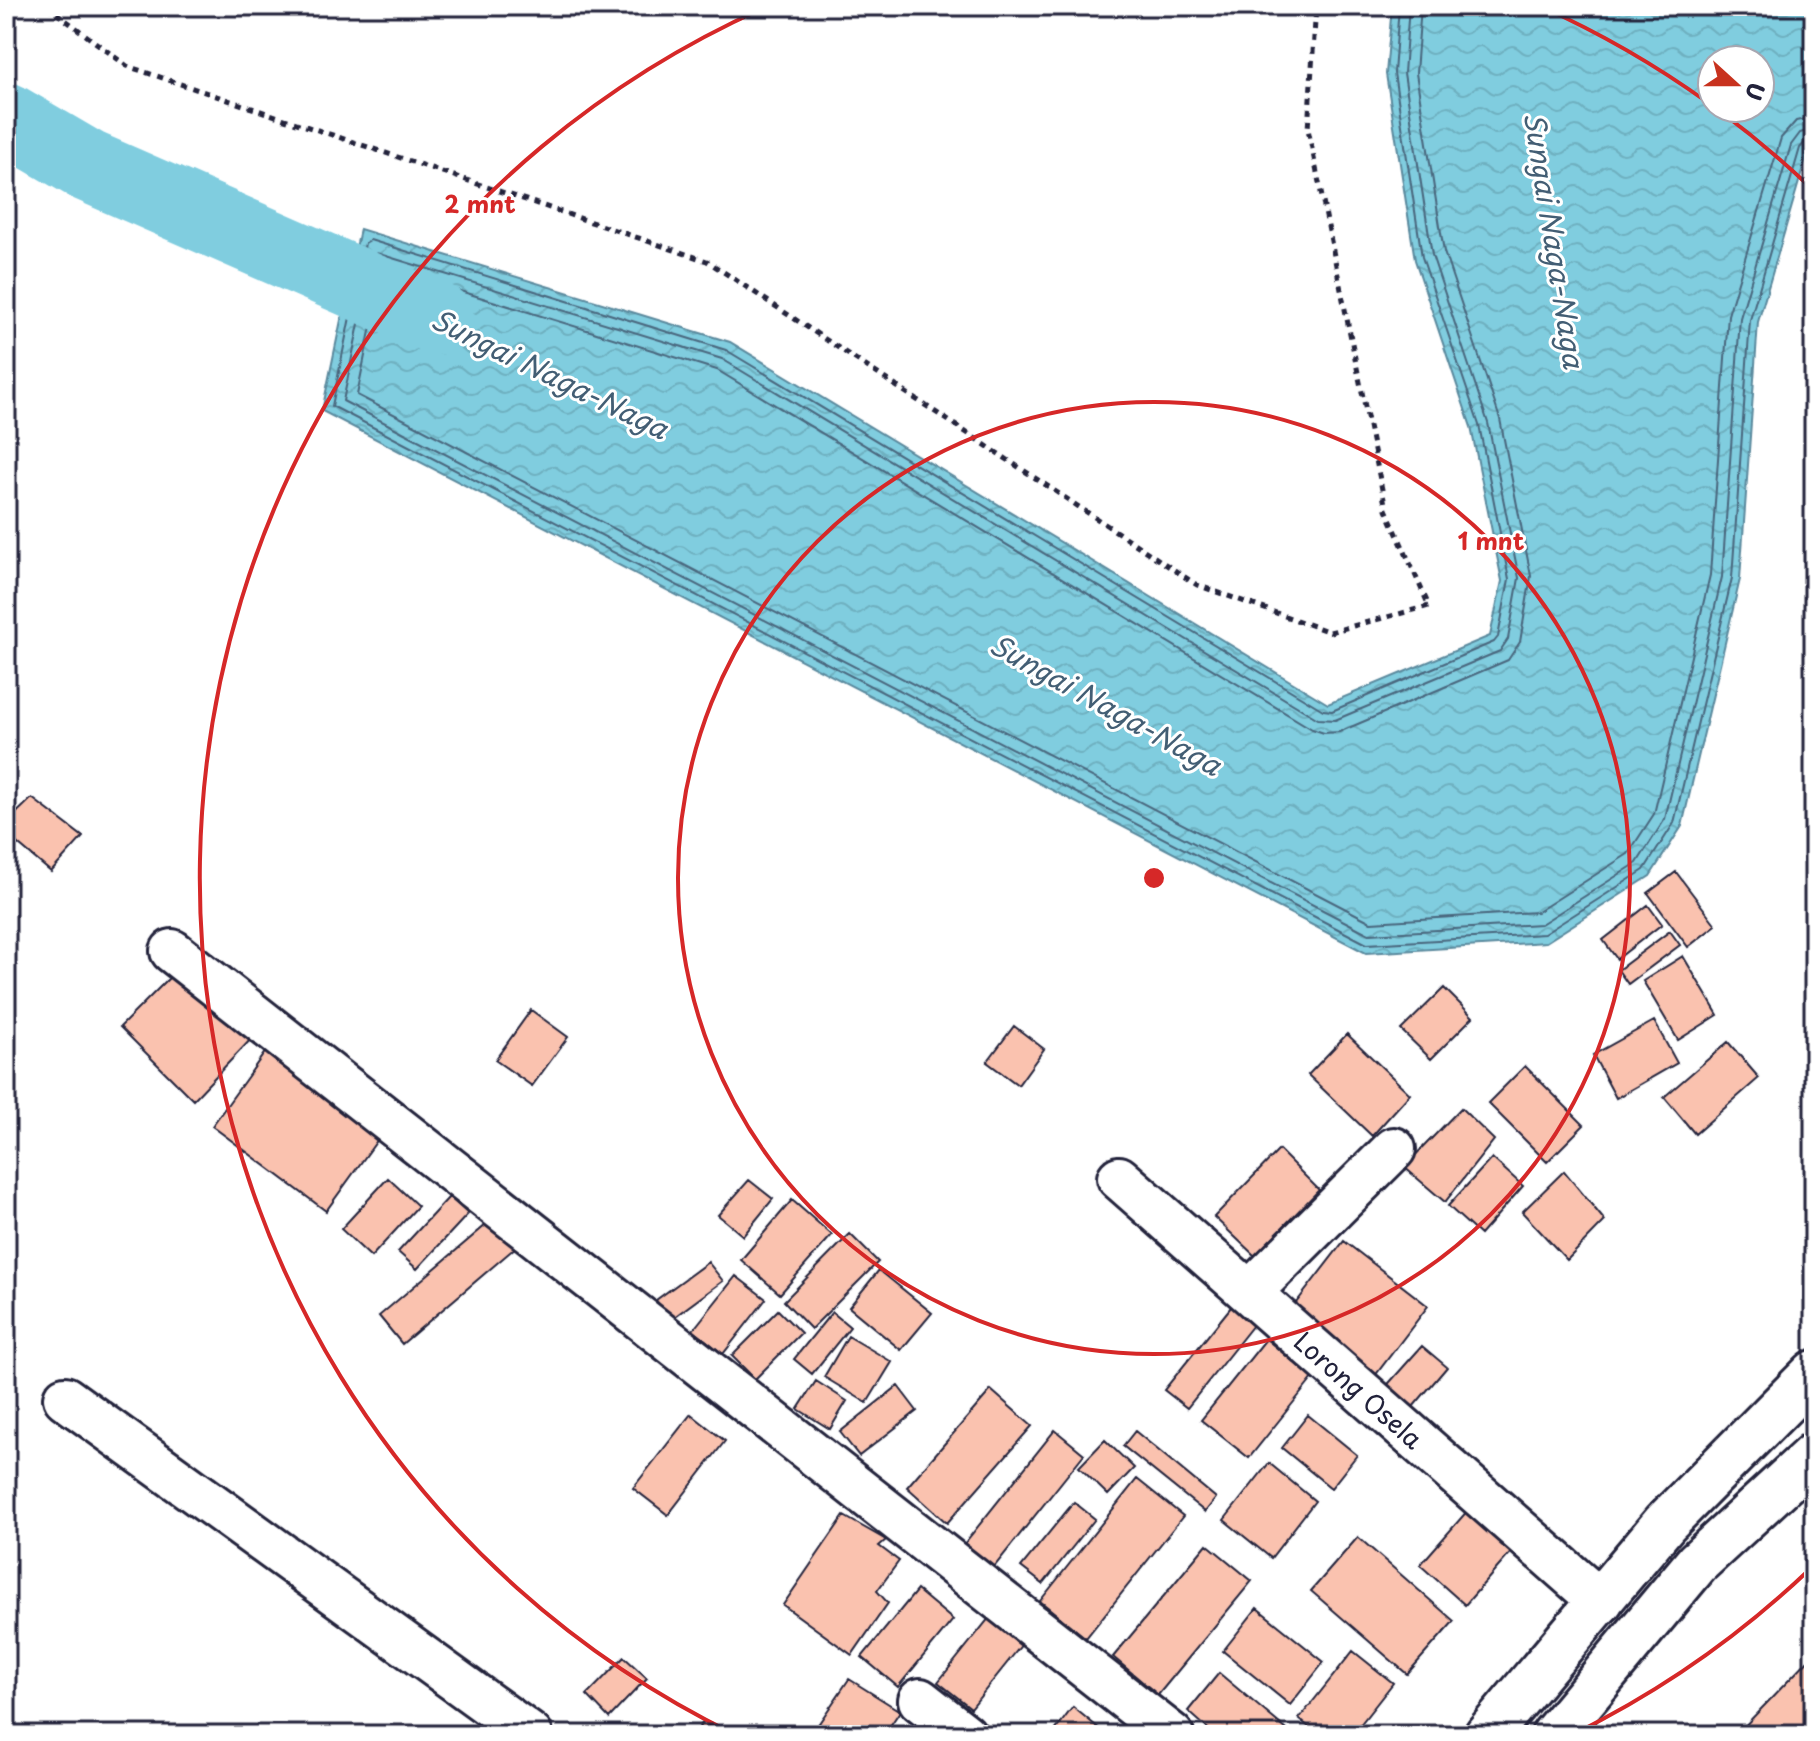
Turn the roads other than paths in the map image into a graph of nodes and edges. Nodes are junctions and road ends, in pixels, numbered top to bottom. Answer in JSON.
{"nodes":[{"id":1,"x":172,"y":951,"type":"dead end"},
{"id":2,"x":1394,"y":1149,"type":"dead end"},
{"id":3,"x":1119,"y":1178,"type":"dead end"},
{"id":4,"x":1250,"y":1292,"type":"junction"},
{"id":5,"x":1814,"y":1373,"type":"edge"},
{"id":6,"x":65,"y":1398,"type":"dead end"},
{"id":7,"x":1814,"y":1455,"type":"edge"},
{"id":8,"x":1601,"y":1602,"type":"junction"},
{"id":9,"x":920,"y":1700,"type":"dead end"},
{"id":10,"x":531,"y":1735,"type":"edge"},
{"id":11,"x":965,"y":1735,"type":"edge"},
{"id":12,"x":1172,"y":1735,"type":"edge"},
{"id":13,"x":1487,"y":1735,"type":"edge"},
{"id":14,"x":1554,"y":1735,"type":"edge"}],
"edges":[{"from":1,"to":12,"type":"street"},
{"from":2,"to":4,"type":"street"},
{"from":3,"to":4,"type":"street","name":"Lorong Osela"},
{"from":4,"to":8,"type":"street","name":"Lorong Osela"},
{"from":5,"to":8,"type":"highway"},
{"from":6,"to":10,"type":"street"},
{"from":7,"to":14,"type":"highway"},
{"from":8,"to":13,"type":"highway"},
{"from":9,"to":11,"type":"street"}]}
